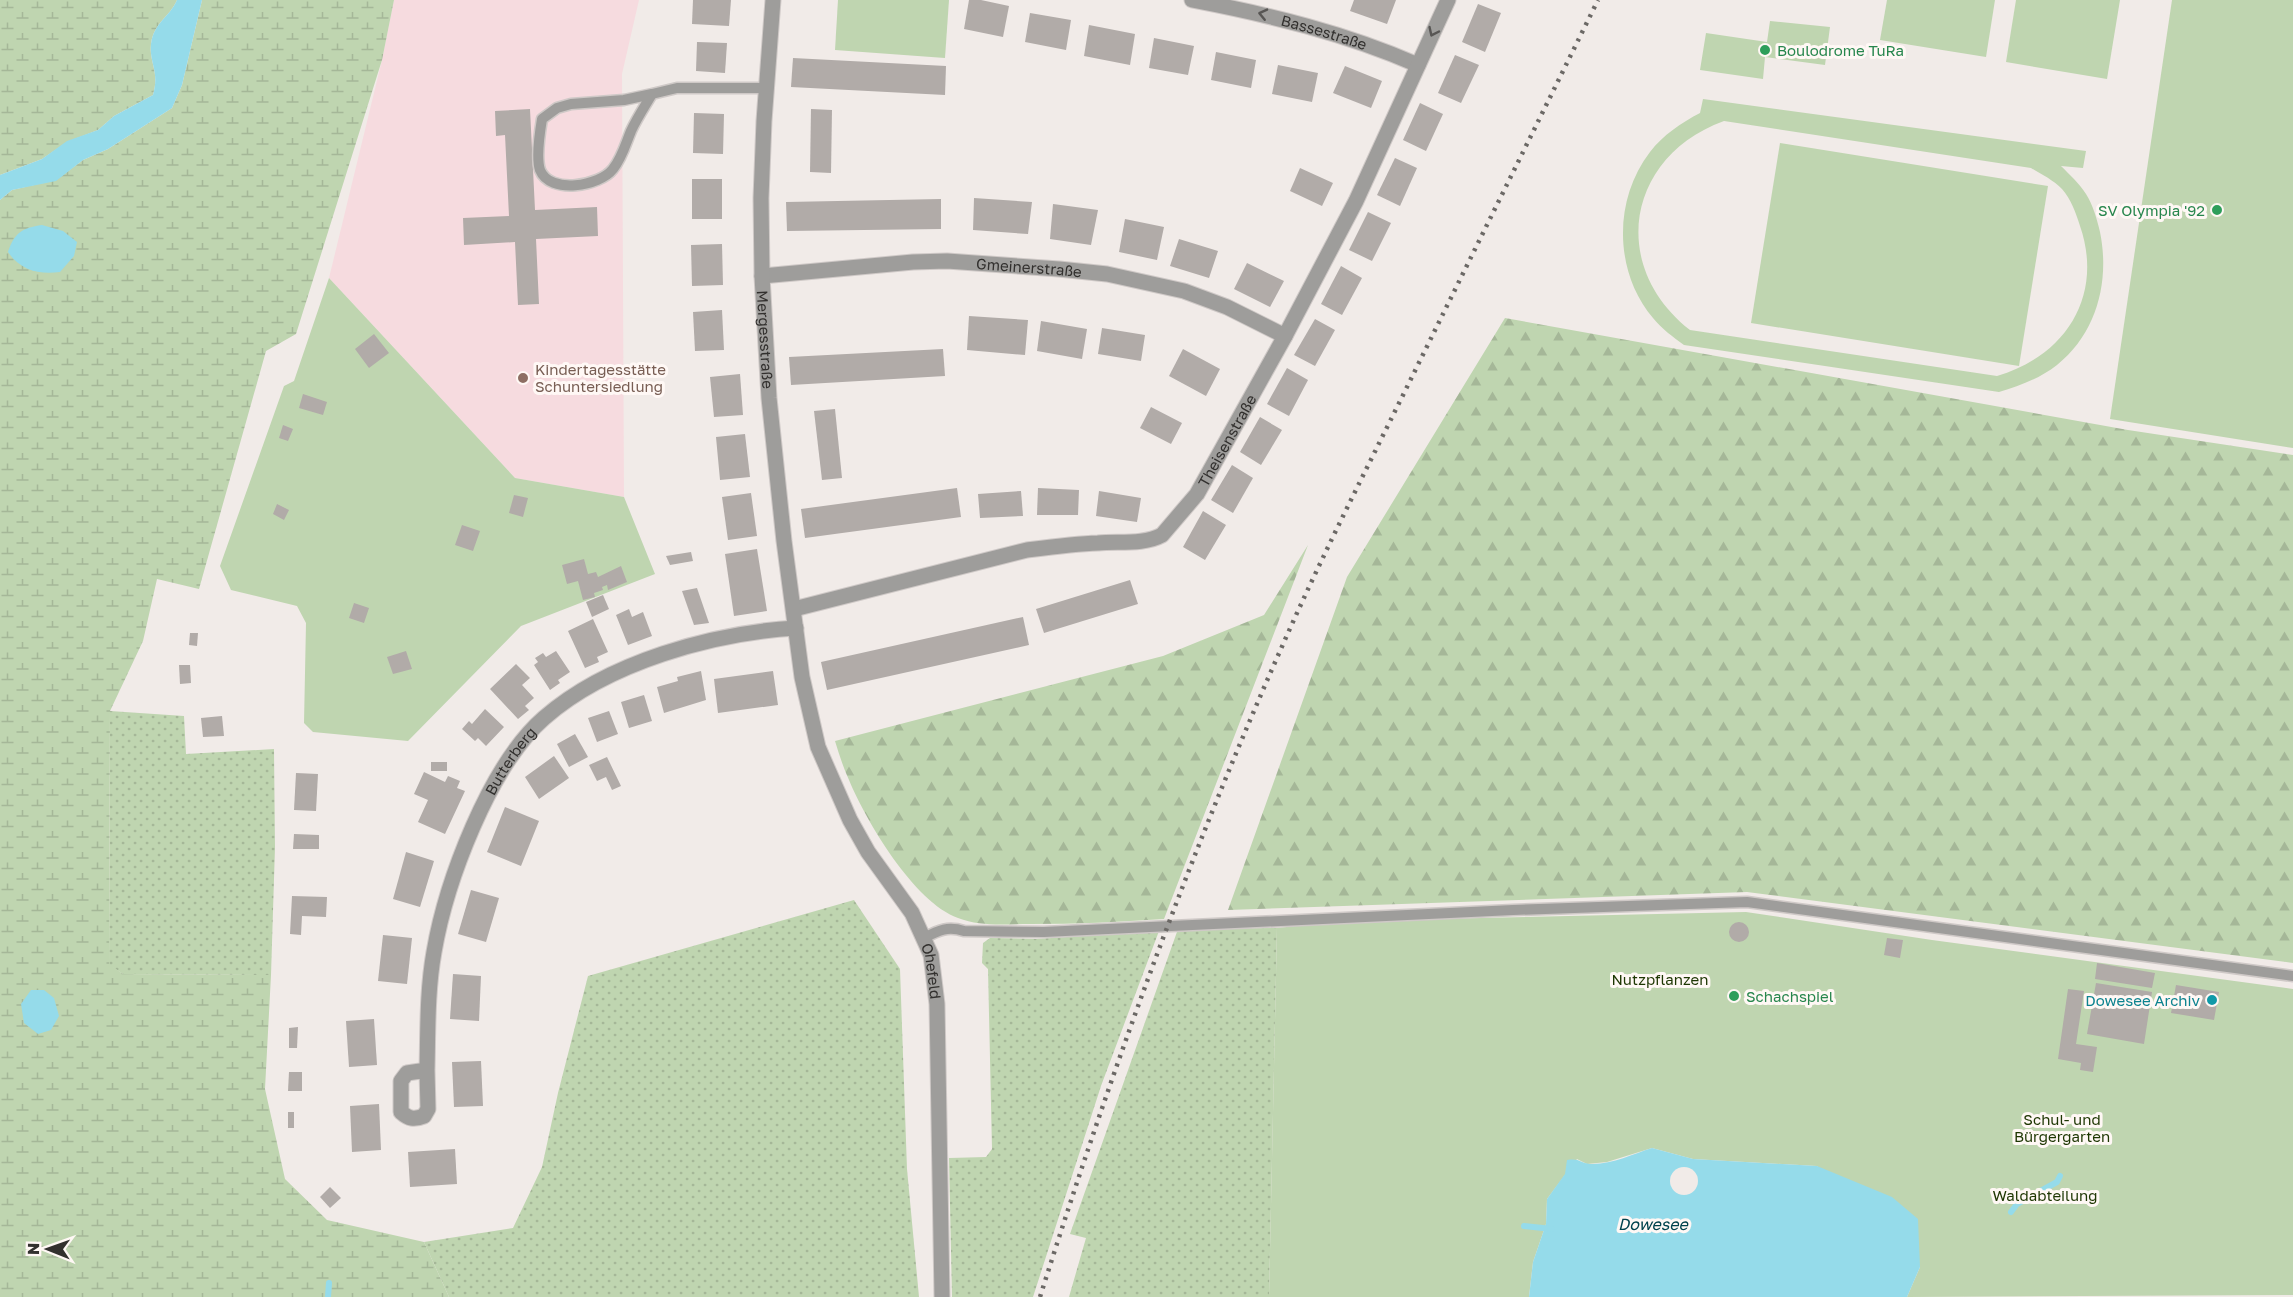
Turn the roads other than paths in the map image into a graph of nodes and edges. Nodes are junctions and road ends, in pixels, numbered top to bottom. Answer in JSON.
{"nodes":[{"id":1,"x":773,"y":0,"type":"edge"},
{"id":2,"x":1192,"y":0,"type":"edge"},
{"id":3,"x":1448,"y":0,"type":"edge"},
{"id":4,"x":1418,"y":64,"type":"junction"},
{"id":5,"x":766,"y":88,"type":"junction"},
{"id":6,"x":652,"y":94,"type":"junction"},
{"id":7,"x":762,"y":276,"type":"junction"},
{"id":8,"x":1285,"y":336,"type":"junction"},
{"id":9,"x":794,"y":609,"type":"junction"},
{"id":10,"x":796,"y":628,"type":"junction"},
{"id":11,"x":802,"y":677,"type":"joint"},
{"id":12,"x":924,"y":938,"type":"junction"},
{"id":13,"x":2293,"y":976,"type":"edge"},
{"id":14,"x":427,"y":1070,"type":"dead end"},
{"id":15,"x":942,"y":1297,"type":"edge"}],
"edges":[{"from":1,"to":5,"type":"street","name":"Mergesstraße"},
{"from":4,"to":2,"type":"street","name":"Bassestraße","one_way":true},
{"from":3,"to":4,"type":"street","name":"Theisenstraße","one_way":true},
{"from":4,"to":8,"type":"street","name":"Theisenstraße"},
{"from":5,"to":6,"type":"lane"},
{"from":5,"to":7,"type":"street","name":"Mergesstraße"},
{"from":6,"to":6,"type":"lane"},
{"from":7,"to":8,"type":"street","name":"Gmeinerstraße"},
{"from":7,"to":9,"type":"street","name":"Mergesstraße"},
{"from":8,"to":9,"type":"street","name":"Theisenstraße"},
{"from":9,"to":10,"type":"street","name":"Mergesstraße"},
{"from":10,"to":11,"type":"street","name":"Mergesstraße"},
{"from":10,"to":14,"type":"street","name":"Butterberg"},
{"from":11,"to":12,"type":"street","name":"Ohefeld"},
{"from":12,"to":13,"type":"lane"},
{"from":12,"to":15,"type":"street","name":"Ohefeld"}]}
